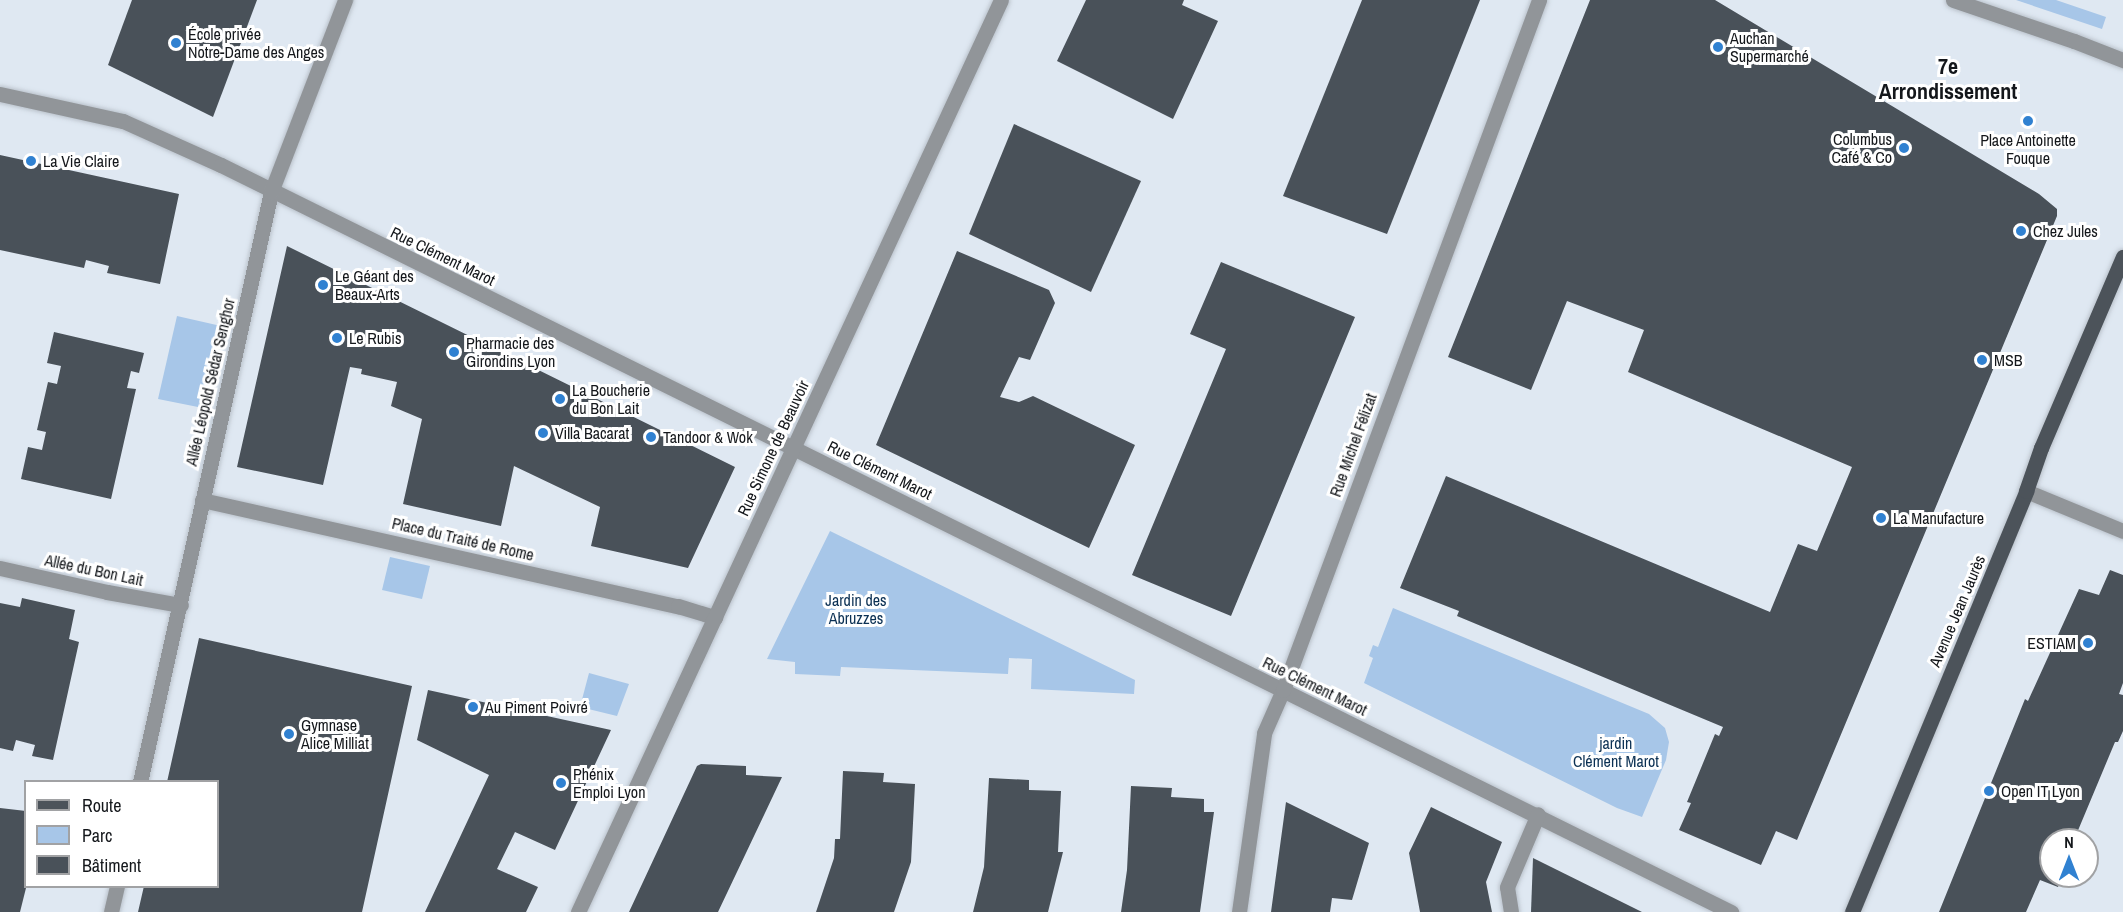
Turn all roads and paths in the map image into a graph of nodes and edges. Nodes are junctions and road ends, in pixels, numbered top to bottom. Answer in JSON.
{"nodes":[{"id":1,"x":345,"y":0,"type":"edge"},
{"id":2,"x":1001,"y":0,"type":"edge"},
{"id":3,"x":1539,"y":0,"type":"edge"},
{"id":4,"x":1953,"y":0,"type":"edge"},
{"id":5,"x":2123,"y":60,"type":"edge"},
{"id":6,"x":0,"y":94,"type":"edge"},
{"id":7,"x":271,"y":192,"type":"junction"},
{"id":8,"x":2123,"y":257,"type":"edge"},
{"id":9,"x":794,"y":448,"type":"junction"},
{"id":10,"x":2026,"y":491,"type":"junction"},
{"id":11,"x":202,"y":500,"type":"junction"},
{"id":12,"x":2123,"y":531,"type":"edge"},
{"id":13,"x":0,"y":568,"type":"edge"},
{"id":14,"x":181,"y":605,"type":"junction"},
{"id":15,"x":715,"y":617,"type":"junction"},
{"id":16,"x":1283,"y":690,"type":"junction"},
{"id":17,"x":140,"y":780,"type":"edge"},
{"id":18,"x":1538,"y":814,"type":"junction"},
{"id":19,"x":117,"y":888,"type":"edge"},
{"id":20,"x":111,"y":912,"type":"edge"},
{"id":21,"x":578,"y":912,"type":"edge"},
{"id":22,"x":1239,"y":912,"type":"edge"},
{"id":23,"x":1511,"y":912,"type":"edge"},
{"id":24,"x":1731,"y":912,"type":"edge"},
{"id":25,"x":1852,"y":912,"type":"edge"}],
"edges":[{"from":1,"to":7,"type":"street","name":"Allée Léopold Sédar Senghor"},
{"from":2,"to":9,"type":"street","name":"Rue Simone de Beauvoir"},
{"from":3,"to":16,"type":"street","name":"Rue Michel Félizat"},
{"from":4,"to":5,"type":"street"},
{"from":6,"to":7,"type":"street","name":"Rue Clément Marot"},
{"from":7,"to":9,"type":"street","name":"Rue Clément Marot"},
{"from":7,"to":11,"type":"street","name":"Allée Léopold Sédar Senghor"},
{"from":8,"to":10,"type":"main road","name":"Avenue Jean Jaurès"},
{"from":9,"to":15,"type":"street","name":"Rue Simone de Beauvoir"},
{"from":9,"to":16,"type":"street","name":"Rue Clément Marot"},
{"from":10,"to":12,"type":"street"},
{"from":10,"to":25,"type":"main road","name":"Avenue Jean Jaurès"},
{"from":11,"to":14,"type":"street","name":"Allée Léopold Sédar Senghor"},
{"from":11,"to":15,"type":"street","name":"Place du Traité de Rome"},
{"from":13,"to":14,"type":"street","name":"Allée du Bon Lait"},
{"from":14,"to":17,"type":"street","name":"Allée Léopold Sédar Senghor"},
{"from":15,"to":21,"type":"street","name":"Rue Simone de Beauvoir"},
{"from":16,"to":18,"type":"street","name":"Rue Clément Marot"},
{"from":16,"to":22,"type":"street","name":"Rue Michel Félizat"},
{"from":18,"to":23,"type":"street"},
{"from":18,"to":24,"type":"street","name":"Rue Clément Marot"},
{"from":19,"to":20,"type":"street"}]}
